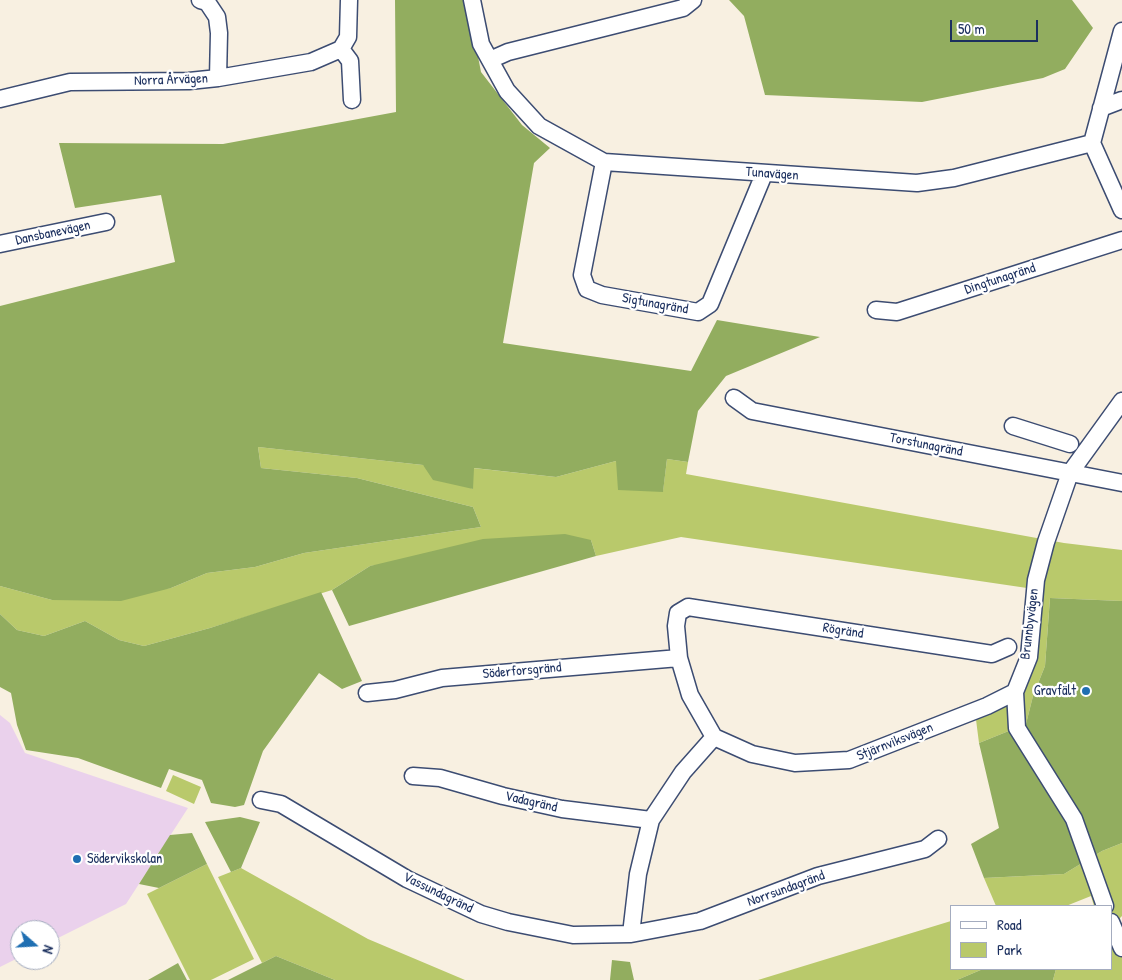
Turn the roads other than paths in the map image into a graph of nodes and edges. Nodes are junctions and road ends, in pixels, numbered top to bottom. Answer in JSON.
{"nodes":[{"id":1,"x":200,"y":0,"type":"edge"},
{"id":2,"x":349,"y":0,"type":"edge"},
{"id":3,"x":472,"y":0,"type":"edge"},
{"id":4,"x":693,"y":0,"type":"edge"},
{"id":5,"x":1122,"y":31,"type":"edge"},
{"id":6,"x":340,"y":49,"type":"junction"},
{"id":7,"x":490,"y":60,"type":"junction"},
{"id":8,"x":1122,"y":67,"type":"edge"},
{"id":9,"x":218,"y":78,"type":"junction"},
{"id":10,"x":1110,"y":79,"type":"junction"},
{"id":11,"x":0,"y":99,"type":"edge"},
{"id":12,"x":352,"y":100,"type":"dead end"},
{"id":13,"x":1122,"y":100,"type":"edge"},
{"id":14,"x":1102,"y":108,"type":"junction"},
{"id":15,"x":1092,"y":143,"type":"junction"},
{"id":16,"x":604,"y":162,"type":"junction"},
{"id":17,"x":764,"y":174,"type":"junction"},
{"id":18,"x":1122,"y":210,"type":"edge"},
{"id":19,"x":106,"y":222,"type":"dead end"},
{"id":20,"x":1122,"y":240,"type":"edge"},
{"id":21,"x":0,"y":244,"type":"edge"},
{"id":22,"x":876,"y":310,"type":"dead end"},
{"id":23,"x":734,"y":398,"type":"dead end"},
{"id":24,"x":1122,"y":401,"type":"edge"},
{"id":25,"x":1013,"y":426,"type":"dead end"},
{"id":26,"x":1070,"y":444,"type":"dead end"},
{"id":27,"x":1070,"y":473,"type":"junction"},
{"id":28,"x":1122,"y":483,"type":"edge"},
{"id":29,"x":1008,"y":647,"type":"dead end"},
{"id":30,"x":679,"y":658,"type":"junction"},
{"id":31,"x":1015,"y":692,"type":"junction"},
{"id":32,"x":367,"y":693,"type":"dead end"},
{"id":33,"x":714,"y":737,"type":"junction"},
{"id":34,"x":413,"y":776,"type":"dead end"},
{"id":35,"x":262,"y":800,"type":"dead end"},
{"id":36,"x":651,"y":820,"type":"junction"},
{"id":37,"x":938,"y":839,"type":"dead end"},
{"id":38,"x":1105,"y":905,"type":"edge"},
{"id":39,"x":1112,"y":924,"type":"edge"},
{"id":40,"x":632,"y":934,"type":"junction"},
{"id":41,"x":1122,"y":948,"type":"edge"}],
"edges":[{"from":1,"to":9,"type":"street"},
{"from":2,"to":6,"type":"street"},
{"from":3,"to":7,"type":"street","name":"Tunavägen"},
{"from":4,"to":7,"type":"street"},
{"from":5,"to":10,"type":"street"},
{"from":6,"to":9,"type":"street","name":"Norra Årvägen"},
{"from":6,"to":12,"type":"street"},
{"from":7,"to":16,"type":"street","name":"Tunavägen"},
{"from":8,"to":10,"type":"street"},
{"from":9,"to":11,"type":"street","name":"Norra Årvägen"},
{"from":10,"to":14,"type":"street"},
{"from":13,"to":14,"type":"street"},
{"from":14,"to":15,"type":"street"},
{"from":15,"to":17,"type":"street","name":"Tunavägen"},
{"from":15,"to":18,"type":"street"},
{"from":16,"to":17,"type":"street","name":"Tunavägen"},
{"from":16,"to":17,"type":"street","name":"Sigtunagränd"},
{"from":19,"to":21,"type":"street","name":"Dansbanevägen"},
{"from":20,"to":22,"type":"street","name":"Dingtunagränd"},
{"from":23,"to":27,"type":"street","name":"Torstunagränd"},
{"from":24,"to":27,"type":"street","name":"Brunnbyvägen"},
{"from":25,"to":26,"type":"street"},
{"from":27,"to":28,"type":"street","name":"Torstunagränd"},
{"from":27,"to":31,"type":"street","name":"Brunnbyvägen"},
{"from":29,"to":30,"type":"street","name":"Rögränd"},
{"from":30,"to":32,"type":"street","name":"Söderforsgränd"},
{"from":30,"to":33,"type":"street"},
{"from":31,"to":33,"type":"street","name":"Stjärnviksvägen"},
{"from":31,"to":38,"type":"street","name":"Brunnbyvägen"},
{"from":33,"to":36,"type":"street"},
{"from":34,"to":36,"type":"street","name":"Vadagränd"},
{"from":35,"to":40,"type":"street","name":"Vassundagränd"},
{"from":36,"to":40,"type":"street"},
{"from":37,"to":40,"type":"street","name":"Norrsundagränd"},
{"from":39,"to":41,"type":"street"}]}
